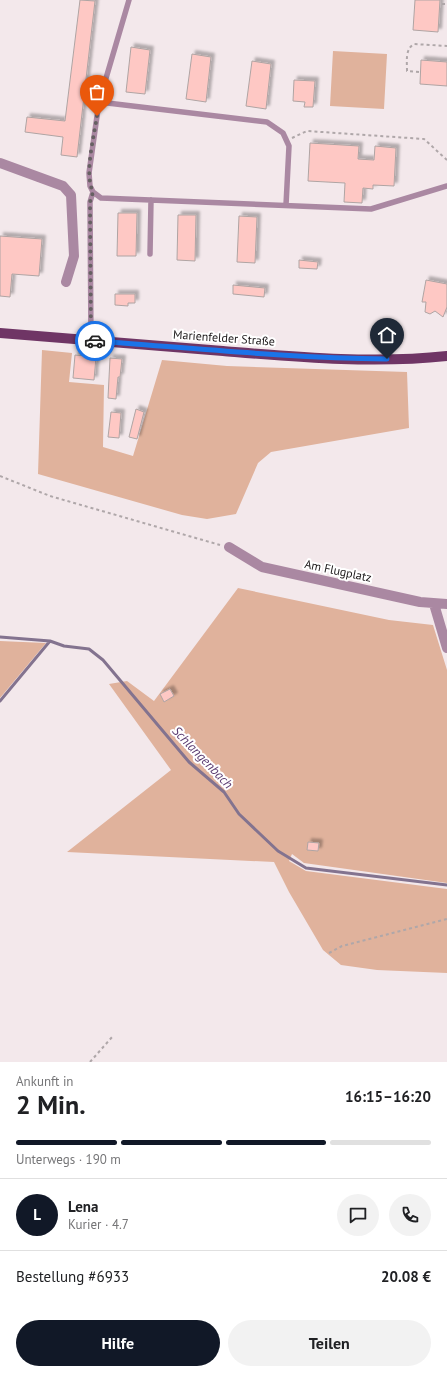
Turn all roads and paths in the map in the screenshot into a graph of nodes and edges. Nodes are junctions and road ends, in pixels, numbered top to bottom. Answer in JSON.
{"nodes":[{"id":1,"x":129,"y":0,"type":"edge"},
{"id":2,"x":442,"y":4,"type":"dead end"},
{"id":3,"x":447,"y":4,"type":"edge"},
{"id":4,"x":447,"y":46,"type":"edge"},
{"id":5,"x":419,"y":72,"type":"dead end"},
{"id":6,"x":99,"y":102,"type":"junction"},
{"id":7,"x":286,"y":140,"type":"junction"},
{"id":8,"x":447,"y":160,"type":"edge"},
{"id":9,"x":0,"y":163,"type":"edge"},
{"id":10,"x":447,"y":186,"type":"edge"},
{"id":11,"x":93,"y":192,"type":"junction"},
{"id":12,"x":151,"y":200,"type":"junction"},
{"id":13,"x":286,"y":205,"type":"junction"},
{"id":14,"x":150,"y":254,"type":"dead end"},
{"id":15,"x":66,"y":282,"type":"dead end"},
{"id":16,"x":0,"y":334,"type":"edge"},
{"id":17,"x":91,"y":341,"type":"junction"},
{"id":18,"x":447,"y":356,"type":"edge"},
{"id":19,"x":0,"y":476,"type":"edge"},
{"id":20,"x":229,"y":548,"type":"joint"},
{"id":21,"x":434,"y":604,"type":"junction"},
{"id":22,"x":447,"y":604,"type":"edge"},
{"id":23,"x":447,"y":648,"type":"edge"},
{"id":24,"x":447,"y":919,"type":"edge"},
{"id":25,"x":329,"y":953,"type":"dead end"},
{"id":26,"x":113,"y":1036,"type":"dead end"},
{"id":27,"x":90,"y":1062,"type":"edge"}],
"edges":[{"from":1,"to":6,"type":"lane"},
{"from":2,"to":3,"type":"path"},
{"from":4,"to":5,"type":"path"},
{"from":6,"to":7,"type":"lane"},
{"from":6,"to":11,"type":"lane"},
{"from":7,"to":8,"type":"path"},
{"from":7,"to":13,"type":"lane"},
{"from":9,"to":15,"type":"street"},
{"from":10,"to":13,"type":"lane"},
{"from":11,"to":12,"type":"lane"},
{"from":11,"to":17,"type":"lane"},
{"from":12,"to":13,"type":"lane"},
{"from":12,"to":14,"type":"lane"},
{"from":16,"to":17,"type":"main road","name":"Marienfelder Straße"},
{"from":17,"to":18,"type":"main road","name":"Marienfelder Straße"},
{"from":19,"to":20,"type":"path"},
{"from":20,"to":21,"type":"street","name":"Am Flugplatz"},
{"from":21,"to":22,"type":"street","name":"Am Flugplatz"},
{"from":21,"to":23,"type":"street"},
{"from":24,"to":25,"type":"path"},
{"from":26,"to":27,"type":"path"}]}
